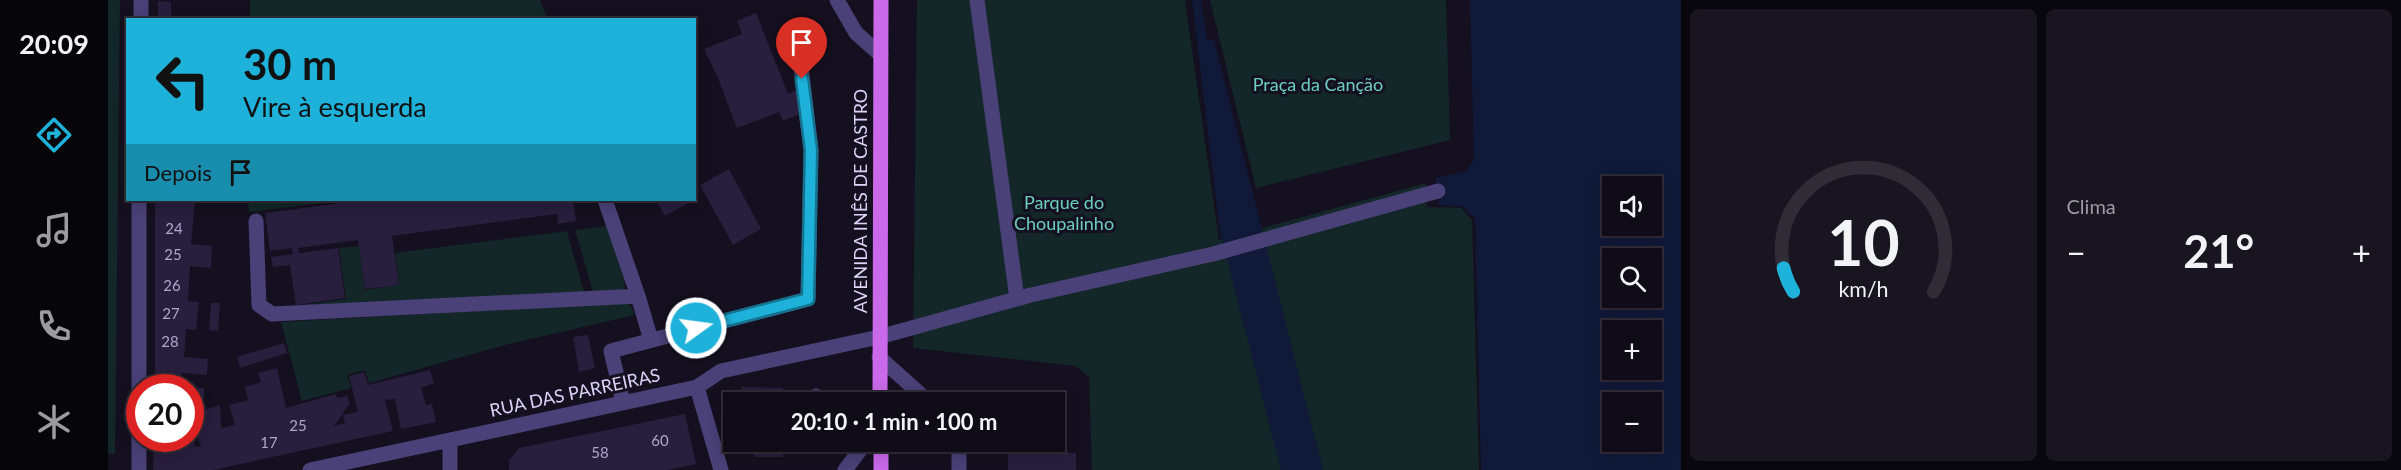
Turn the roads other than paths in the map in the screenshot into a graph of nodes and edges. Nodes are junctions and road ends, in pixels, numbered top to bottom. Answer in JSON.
{"nodes":[{"id":1,"x":141,"y":0,"type":"edge"},
{"id":2,"x":881,"y":0,"type":"edge"},
{"id":3,"x":977,"y":0,"type":"edge"},
{"id":4,"x":839,"y":1,"type":"edge"},
{"id":5,"x":141,"y":18,"type":"edge"},
{"id":6,"x":881,"y":55,"type":"junction"},
{"id":7,"x":800,"y":58,"type":"dead end"},
{"id":8,"x":1438,"y":191,"type":"dead end"},
{"id":9,"x":138,"y":201,"type":"edge"},
{"id":10,"x":605,"y":201,"type":"edge"},
{"id":11,"x":256,"y":221,"type":"dead end"},
{"id":12,"x":638,"y":296,"type":"junction"},
{"id":13,"x":1017,"y":299,"type":"junction"},
{"id":14,"x":879,"y":337,"type":"junction"},
{"id":15,"x":651,"y":340,"type":"junction"},
{"id":16,"x":879,"y":357,"type":"junction"},
{"id":17,"x":697,"y":387,"type":"junction"},
{"id":18,"x":880,"y":392,"type":"edge"},
{"id":19,"x":918,"y":392,"type":"edge"},
{"id":20,"x":623,"y":402,"type":"junction"},
{"id":21,"x":450,"y":440,"type":"junction"},
{"id":22,"x":859,"y":452,"type":"edge"},
{"id":23,"x":881,"y":452,"type":"edge"},
{"id":24,"x":959,"y":452,"type":"edge"},
{"id":25,"x":139,"y":470,"type":"edge"},
{"id":26,"x":310,"y":470,"type":"edge"},
{"id":27,"x":450,"y":470,"type":"edge"},
{"id":28,"x":721,"y":470,"type":"edge"},
{"id":29,"x":845,"y":470,"type":"edge"},
{"id":30,"x":881,"y":470,"type":"edge"},
{"id":31,"x":959,"y":470,"type":"edge"}],
"edges":[{"from":1,"to":5,"type":"street"},
{"from":2,"to":6,"type":"main road","name":"AVENIDA INÊS DE CASTRO"},
{"from":3,"to":13,"type":"street"},
{"from":4,"to":6,"type":"street"},
{"from":6,"to":14,"type":"main road","name":"AVENIDA INÊS DE CASTRO"},
{"from":7,"to":15,"type":"street"},
{"from":8,"to":13,"type":"street","name":"RUA DAS PARREIRAS"},
{"from":9,"to":25,"type":"street"},
{"from":10,"to":12,"type":"street"},
{"from":11,"to":12,"type":"street"},
{"from":12,"to":15,"type":"street"},
{"from":13,"to":14,"type":"street","name":"RUA DAS PARREIRAS"},
{"from":14,"to":16,"type":"main road","name":"AVENIDA INÊS DE CASTRO"},
{"from":14,"to":17,"type":"street","name":"RUA DAS PARREIRAS"},
{"from":15,"to":20,"type":"street"},
{"from":16,"to":18,"type":"main road","name":"AVENIDA INÊS DE CASTRO"},
{"from":16,"to":19,"type":"street"},
{"from":17,"to":20,"type":"street","name":"RUA DAS PARREIRAS"},
{"from":17,"to":28,"type":"street"},
{"from":20,"to":21,"type":"street","name":"RUA DAS PARREIRAS"},
{"from":21,"to":26,"type":"street","name":"RUA DAS PARREIRAS"},
{"from":21,"to":27,"type":"street"},
{"from":22,"to":29,"type":"street"},
{"from":23,"to":30,"type":"main road"},
{"from":24,"to":31,"type":"street"}]}
